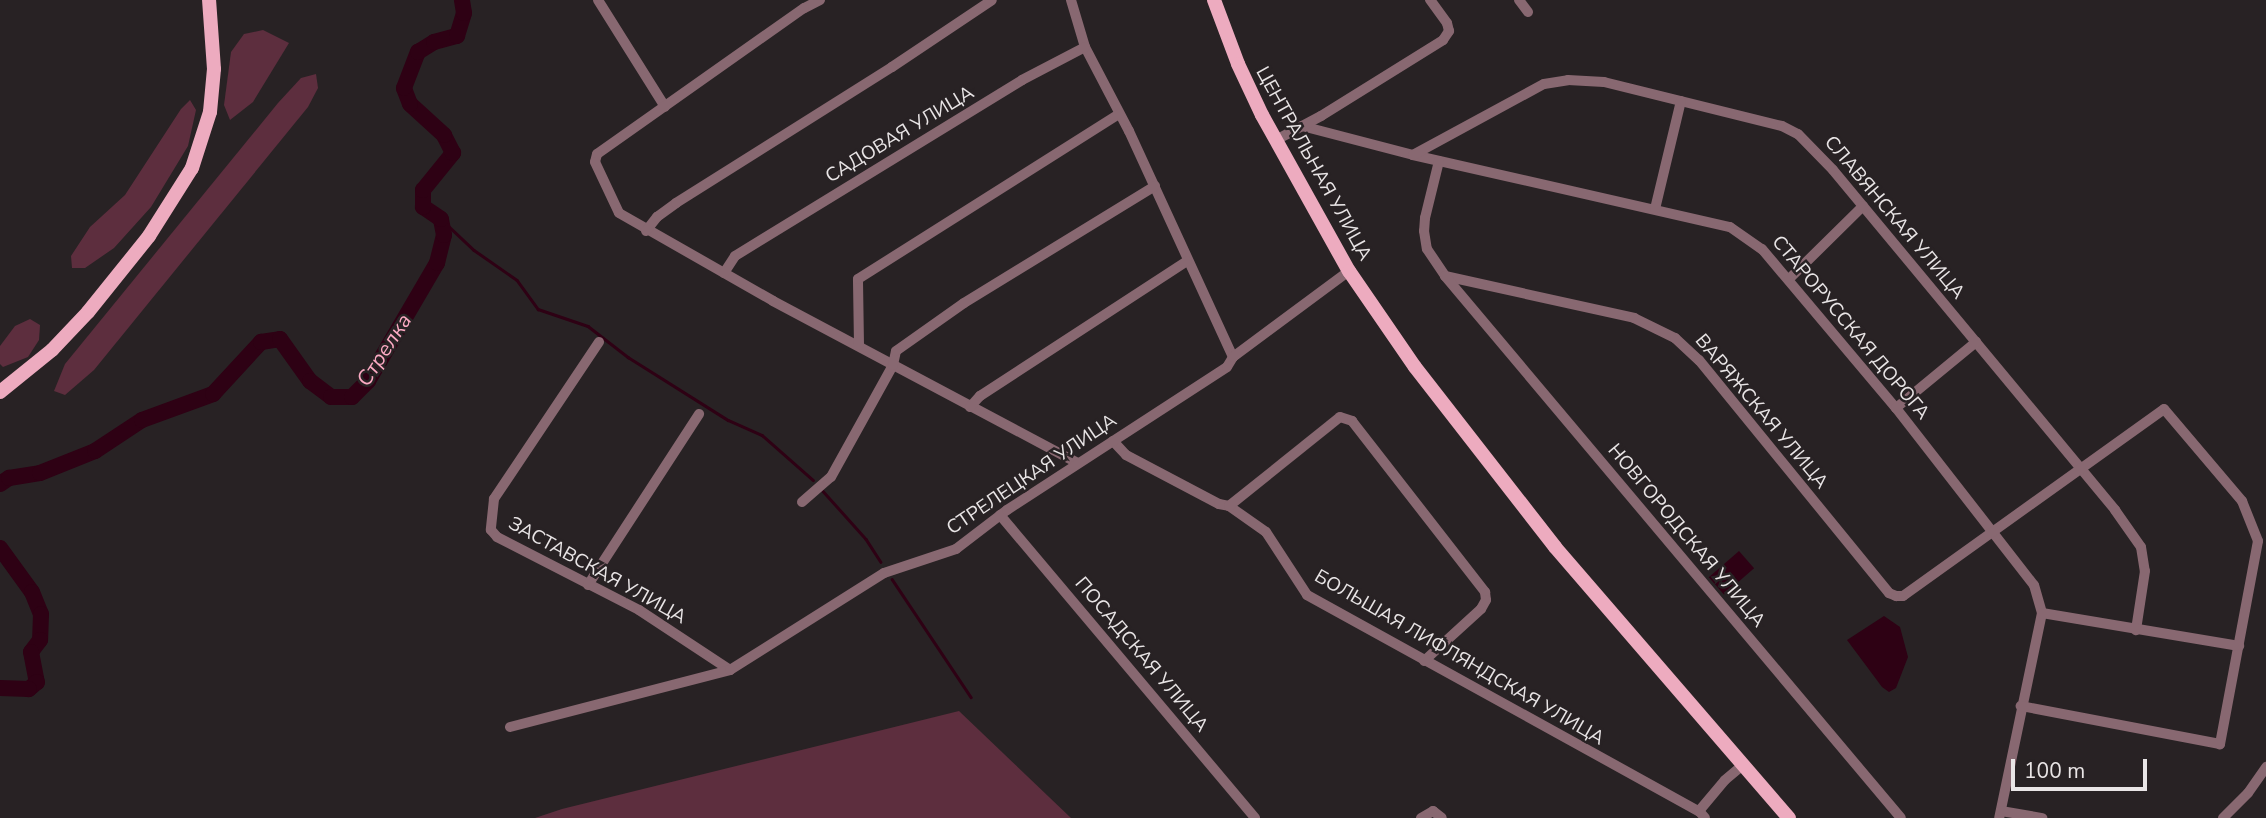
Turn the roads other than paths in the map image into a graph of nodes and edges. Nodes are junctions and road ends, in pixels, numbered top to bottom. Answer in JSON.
{"nodes":[{"id":1,"x":209,"y":0,"type":"edge"},
{"id":2,"x":598,"y":0,"type":"edge"},
{"id":3,"x":820,"y":0,"type":"edge"},
{"id":4,"x":992,"y":0,"type":"edge"},
{"id":5,"x":1071,"y":0,"type":"edge"},
{"id":6,"x":1214,"y":0,"type":"edge"},
{"id":7,"x":1430,"y":0,"type":"edge"},
{"id":8,"x":1519,"y":0,"type":"edge"},
{"id":9,"x":800,"y":4,"type":"edge"},
{"id":10,"x":1528,"y":12,"type":"dead end"},
{"id":11,"x":1085,"y":47,"type":"junction"},
{"id":12,"x":1681,"y":101,"type":"junction"},
{"id":13,"x":664,"y":107,"type":"junction"},
{"id":14,"x":1119,"y":114,"type":"junction"},
{"id":15,"x":1302,"y":126,"type":"junction"},
{"id":16,"x":1276,"y":140,"type":"junction"},
{"id":17,"x":1413,"y":155,"type":"junction"},
{"id":18,"x":1439,"y":161,"type":"junction"},
{"id":19,"x":1155,"y":186,"type":"junction"},
{"id":20,"x":1863,"y":206,"type":"junction"},
{"id":21,"x":1655,"y":209,"type":"junction"},
{"id":22,"x":646,"y":231,"type":"junction"},
{"id":23,"x":1186,"y":261,"type":"junction"},
{"id":24,"x":1349,"y":271,"type":"junction"},
{"id":25,"x":724,"y":273,"type":"junction"},
{"id":26,"x":1445,"y":276,"type":"junction"},
{"id":27,"x":1790,"y":279,"type":"junction"},
{"id":28,"x":599,"y":342,"type":"dead end"},
{"id":29,"x":1976,"y":342,"type":"junction"},
{"id":30,"x":859,"y":345,"type":"junction"},
{"id":31,"x":1233,"y":357,"type":"junction"},
{"id":32,"x":892,"y":365,"type":"junction"},
{"id":33,"x":0,"y":392,"type":"edge"},
{"id":34,"x":970,"y":407,"type":"junction"},
{"id":35,"x":1896,"y":408,"type":"junction"},
{"id":36,"x":699,"y":414,"type":"dead end"},
{"id":37,"x":1113,"y":441,"type":"junction"},
{"id":38,"x":1078,"y":463,"type":"junction"},
{"id":39,"x":2080,"y":468,"type":"junction"},
{"id":40,"x":802,"y":502,"type":"dead end"},
{"id":41,"x":1229,"y":506,"type":"junction"},
{"id":42,"x":1000,"y":515,"type":"junction"},
{"id":43,"x":1993,"y":530,"type":"junction"},
{"id":44,"x":588,"y":584,"type":"junction"},
{"id":45,"x":2042,"y":613,"type":"junction"},
{"id":46,"x":2136,"y":630,"type":"junction"},
{"id":47,"x":2239,"y":646,"type":"junction"},
{"id":48,"x":1424,"y":661,"type":"junction"},
{"id":49,"x":730,"y":670,"type":"junction"},
{"id":50,"x":2021,"y":706,"type":"junction"},
{"id":51,"x":510,"y":727,"type":"dead end"},
{"id":52,"x":1744,"y":764,"type":"junction"},
{"id":53,"x":2266,"y":767,"type":"edge"},
{"id":54,"x":1702,"y":814,"type":"edge"},
{"id":55,"x":2000,"y":814,"type":"edge"},
{"id":56,"x":1255,"y":818,"type":"edge"},
{"id":57,"x":1421,"y":818,"type":"edge"},
{"id":58,"x":1441,"y":818,"type":"edge"},
{"id":59,"x":1789,"y":818,"type":"edge"},
{"id":60,"x":1901,"y":818,"type":"edge"},
{"id":61,"x":2042,"y":818,"type":"edge"},
{"id":62,"x":2223,"y":818,"type":"edge"}],
"edges":[{"from":1,"to":33,"type":"main road"},
{"from":2,"to":13,"type":"street"},
{"from":3,"to":9,"type":"street"},
{"from":4,"to":22,"type":"street"},
{"from":5,"to":11,"type":"street"},
{"from":6,"to":16,"type":"main road","name":"ЦЕНТРАЛЬНАЯ УЛИЦА"},
{"from":7,"to":15,"type":"street"},
{"from":8,"to":10,"type":"street"},
{"from":9,"to":13,"type":"street"},
{"from":11,"to":14,"type":"street"},
{"from":11,"to":25,"type":"street","name":"САДОВАЯ УЛИЦА"},
{"from":12,"to":17,"type":"street","name":"СЛАВЯНСКАЯ УЛИЦА"},
{"from":12,"to":20,"type":"street","name":"СЛАВЯНСКАЯ УЛИЦА"},
{"from":12,"to":21,"type":"street"},
{"from":13,"to":22,"type":"street"},
{"from":14,"to":19,"type":"street"},
{"from":14,"to":30,"type":"street"},
{"from":15,"to":16,"type":"street"},
{"from":15,"to":17,"type":"street","name":"СТАРОРУССКАЯ ДОРОГА"},
{"from":16,"to":24,"type":"main road","name":"ЦЕНТРАЛЬНАЯ УЛИЦА"},
{"from":17,"to":18,"type":"street","name":"СТАРОРУССКАЯ ДОРОГА"},
{"from":18,"to":21,"type":"street","name":"СТАРОРУССКАЯ ДОРОГА"},
{"from":18,"to":26,"type":"street"},
{"from":19,"to":23,"type":"street"},
{"from":19,"to":32,"type":"street"},
{"from":20,"to":27,"type":"street"},
{"from":20,"to":29,"type":"street","name":"СЛАВЯНСКАЯ УЛИЦА"},
{"from":21,"to":27,"type":"street","name":"СТАРОРУССКАЯ ДОРОГА"},
{"from":22,"to":25,"type":"street"},
{"from":23,"to":31,"type":"street"},
{"from":23,"to":34,"type":"street"},
{"from":24,"to":31,"type":"street","name":"СТРЕЛЕЦКАЯ УЛИЦА"},
{"from":24,"to":52,"type":"main road","name":"ЦЕНТРАЛЬНАЯ УЛИЦА"},
{"from":25,"to":30,"type":"street"},
{"from":26,"to":43,"type":"street","name":"ВАРЯЖСКАЯ УЛИЦА"},
{"from":26,"to":60,"type":"street","name":"НОВГОРОДСКАЯ УЛИЦА"},
{"from":27,"to":35,"type":"street","name":"СТАРОРУССКАЯ ДОРОГА"},
{"from":28,"to":44,"type":"street","name":"ЗАСТАВСКАЯ УЛИЦА"},
{"from":29,"to":35,"type":"street"},
{"from":29,"to":39,"type":"street","name":"СЛАВЯНСКАЯ УЛИЦА"},
{"from":30,"to":32,"type":"street"},
{"from":31,"to":37,"type":"street","name":"СТРЕЛЕЦКАЯ УЛИЦА"},
{"from":32,"to":34,"type":"street"},
{"from":32,"to":40,"type":"street"},
{"from":34,"to":38,"type":"street"},
{"from":35,"to":43,"type":"street","name":"СТАРОРУССКАЯ ДОРОГА"},
{"from":36,"to":44,"type":"street"},
{"from":37,"to":38,"type":"street","name":"СТРЕЛЕЦКАЯ УЛИЦА"},
{"from":37,"to":41,"type":"street","name":"БОЛЬШАЯ ЛИФЛЯНДСКАЯ УЛИЦА"},
{"from":38,"to":42,"type":"street","name":"СТРЕЛЕЦКАЯ УЛИЦА"},
{"from":39,"to":43,"type":"street","name":"ВАРЯЖСКАЯ УЛИЦА"},
{"from":39,"to":46,"type":"street","name":"СЛАВЯНСКАЯ УЛИЦА"},
{"from":39,"to":47,"type":"street","name":"ВАРЯЖСКАЯ УЛИЦА"},
{"from":41,"to":48,"type":"street","name":"БОЛЬШАЯ ЛИФЛЯНДСКАЯ УЛИЦА"},
{"from":41,"to":48,"type":"street"},
{"from":42,"to":49,"type":"street","name":"СТРЕЛЕЦКАЯ УЛИЦА"},
{"from":42,"to":56,"type":"street","name":"ПОСАДСКАЯ УЛИЦА"},
{"from":43,"to":45,"type":"street","name":"СТАРОРУССКАЯ ДОРОГА"},
{"from":44,"to":49,"type":"street","name":"ЗАСТАВСКАЯ УЛИЦА"},
{"from":45,"to":46,"type":"street"},
{"from":45,"to":50,"type":"street"},
{"from":46,"to":47,"type":"street"},
{"from":47,"to":50,"type":"street"},
{"from":48,"to":54,"type":"street","name":"БОЛЬШАЯ ЛИФЛЯНДСКАЯ УЛИЦА"},
{"from":49,"to":51,"type":"street","name":"СТРЕЛЕЦКАЯ УЛИЦА"},
{"from":50,"to":55,"type":"street"},
{"from":52,"to":54,"type":"street"},
{"from":52,"to":59,"type":"main road","name":"ЦЕНТРАЛЬНАЯ УЛИЦА"},
{"from":53,"to":62,"type":"street"},
{"from":55,"to":61,"type":"street"},
{"from":57,"to":58,"type":"street"}]}
